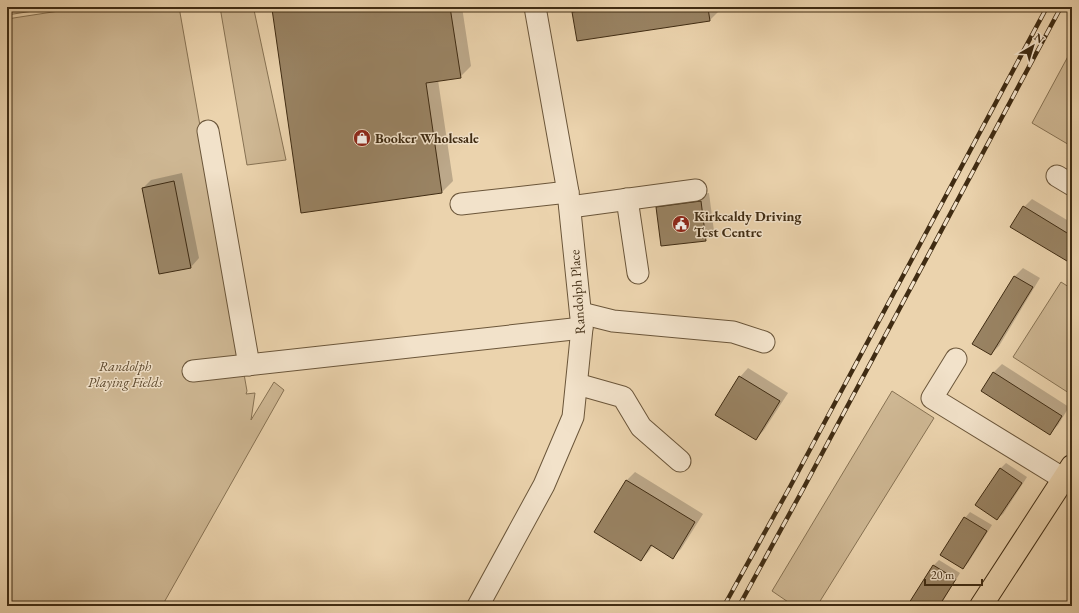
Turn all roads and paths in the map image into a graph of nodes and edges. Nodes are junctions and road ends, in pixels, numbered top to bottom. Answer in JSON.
{"nodes":[{"id":1,"x":535,"y":7,"type":"edge"},
{"id":2,"x":208,"y":131,"type":"dead end"},
{"id":3,"x":696,"y":190,"type":"dead end"},
{"id":4,"x":626,"y":199,"type":"junction"},
{"id":5,"x":569,"y":200,"type":"junction"},
{"id":6,"x":461,"y":204,"type":"dead end"},
{"id":7,"x":638,"y":273,"type":"dead end"},
{"id":8,"x":582,"y":320,"type":"junction"},
{"id":9,"x":764,"y":342,"type":"dead end"},
{"id":10,"x":956,"y":359,"type":"dead end"},
{"id":11,"x":249,"y":365,"type":"junction"},
{"id":12,"x":193,"y":371,"type":"dead end"},
{"id":13,"x":577,"y":384,"type":"junction"},
{"id":14,"x":680,"y":461,"type":"dead end"},
{"id":15,"x":1068,"y":472,"type":"edge"},
{"id":16,"x":478,"y":606,"type":"edge"},
{"id":17,"x":981,"y":606,"type":"edge"}],
"edges":[{"from":1,"to":5,"type":"street","name":"Randolph Place"},
{"from":2,"to":11,"type":"street"},
{"from":3,"to":4,"type":"street"},
{"from":4,"to":5,"type":"street"},
{"from":4,"to":7,"type":"street"},
{"from":5,"to":6,"type":"street"},
{"from":5,"to":8,"type":"street","name":"Randolph Place"},
{"from":8,"to":9,"type":"street"},
{"from":8,"to":11,"type":"street"},
{"from":8,"to":13,"type":"street","name":"Randolph Place"},
{"from":10,"to":15,"type":"street"},
{"from":11,"to":12,"type":"street"},
{"from":13,"to":14,"type":"street"},
{"from":13,"to":16,"type":"street","name":"Randolph Place"},
{"from":15,"to":17,"type":"main road"}]}
